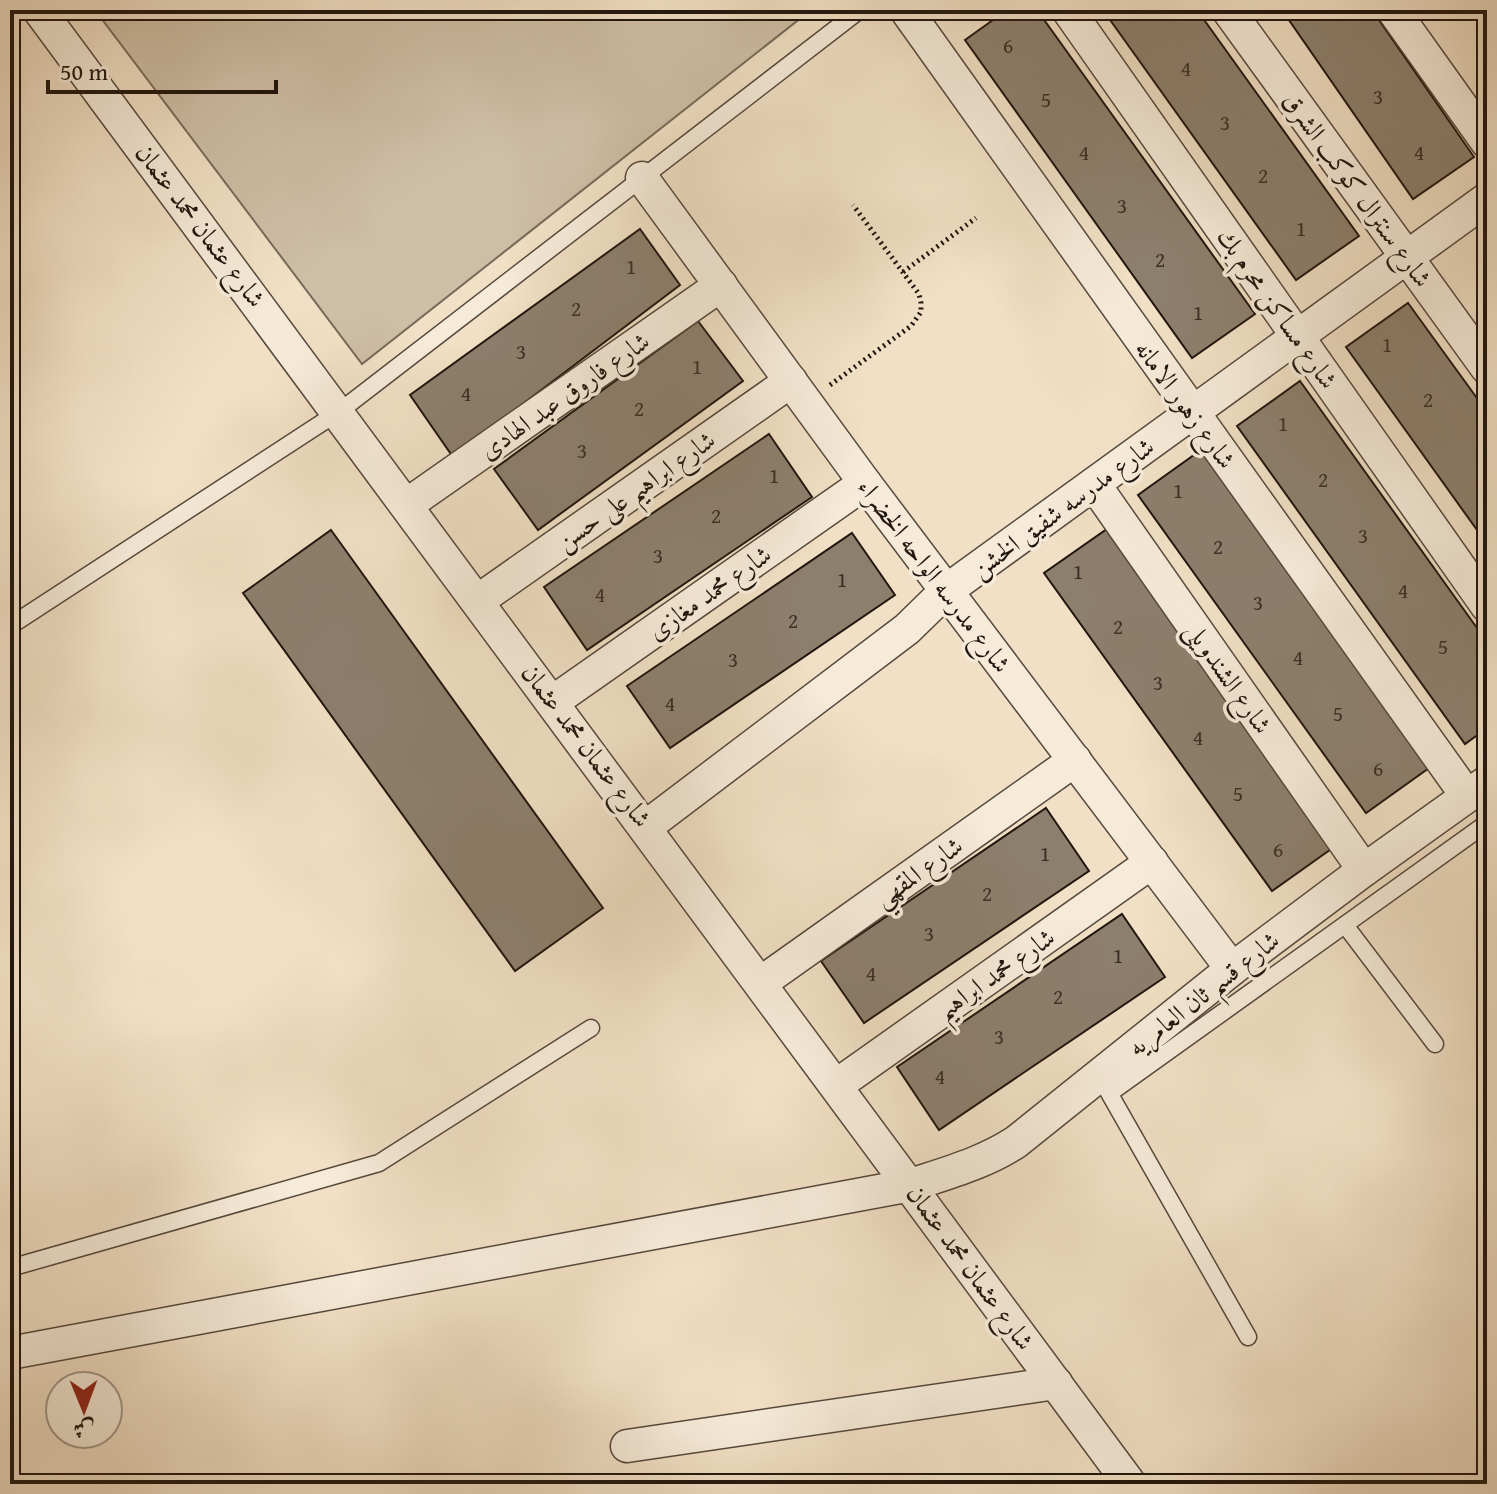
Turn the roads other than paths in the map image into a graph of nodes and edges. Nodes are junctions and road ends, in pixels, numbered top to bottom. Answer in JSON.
{"nodes":[{"id":1,"x":39,"y":10,"type":"edge"},
{"id":2,"x":860,"y":10,"type":"edge"},
{"id":3,"x":906,"y":10,"type":"edge"},
{"id":4,"x":1068,"y":10,"type":"edge"},
{"id":5,"x":1228,"y":10,"type":"edge"},
{"id":6,"x":1393,"y":10,"type":"edge"},
{"id":7,"x":1487,"y":142,"type":"edge"},
{"id":8,"x":642,"y":178,"type":"junction"},
{"id":9,"x":1487,"y":199,"type":"edge"},
{"id":10,"x":1406,"y":257,"type":"junction"},
{"id":11,"x":721,"y":285,"type":"junction"},
{"id":12,"x":1298,"y":336,"type":"junction"},
{"id":13,"x":1487,"y":368,"type":"edge"},
{"id":14,"x":799,"y":392,"type":"junction"},
{"id":15,"x":340,"y":411,"type":"junction"},
{"id":16,"x":1192,"y":412,"type":"junction"},
{"id":17,"x":865,"y":483,"type":"junction"},
{"id":18,"x":1094,"y":484,"type":"junction"},
{"id":19,"x":408,"y":504,"type":"junction"},
{"id":20,"x":946,"y":591,"type":"junction"},
{"id":21,"x":479,"y":600,"type":"junction"},
{"id":22,"x":1487,"y":606,"type":"edge"},
{"id":23,"x":10,"y":626,"type":"edge"},
{"id":24,"x":554,"y":701,"type":"junction"},
{"id":25,"x":1075,"y":760,"type":"junction"},
{"id":26,"x":1477,"y":789,"type":"edge"},
{"id":27,"x":1487,"y":823,"type":"edge"},
{"id":28,"x":647,"y":826,"type":"junction"},
{"id":29,"x":1152,"y":862,"type":"junction"},
{"id":30,"x":1364,"y":870,"type":"junction"},
{"id":31,"x":1345,"y":925,"type":"junction"},
{"id":32,"x":1232,"y":969,"type":"junction"},
{"id":33,"x":762,"y":982,"type":"junction"},
{"id":34,"x":591,"y":1028,"type":"dead end"},
{"id":35,"x":1435,"y":1044,"type":"dead end"},
{"id":36,"x":1105,"y":1084,"type":"junction"},
{"id":37,"x":837,"y":1085,"type":"junction"},
{"id":38,"x":911,"y":1185,"type":"junction"},
{"id":39,"x":10,"y":1268,"type":"edge"},
{"id":40,"x":1248,"y":1337,"type":"dead end"},
{"id":41,"x":10,"y":1353,"type":"edge"},
{"id":42,"x":1056,"y":1383,"type":"junction"},
{"id":43,"x":627,"y":1446,"type":"dead end"},
{"id":44,"x":1130,"y":1484,"type":"edge"}],
"edges":[{"from":1,"to":15,"type":"street","name":"شارع عثمان محمد عثمان"},
{"from":2,"to":8,"type":"lane"},
{"from":3,"to":16,"type":"street","name":"شارع زهور الامانه"},
{"from":4,"to":12,"type":"street","name":"شارع مساكن محرم بك"},
{"from":5,"to":10,"type":"street","name":"شارع سنترال كوكب الشرق"},
{"from":6,"to":7,"type":"street"},
{"from":8,"to":11,"type":"street","name":"شارع مدرسه الواحه الخضراء"},
{"from":8,"to":15,"type":"lane"},
{"from":9,"to":10,"type":"street","name":"شارع مدرسه شفيق الخشن"},
{"from":10,"to":12,"type":"street","name":"شارع مدرسه شفيق الخشن"},
{"from":10,"to":13,"type":"street","name":"شارع سنترال كوكب الشرق"},
{"from":11,"to":14,"type":"street","name":"شارع مدرسه الواحه الخضراء"},
{"from":11,"to":19,"type":"street","name":"شارع فاروق عبد الهادى"},
{"from":12,"to":16,"type":"street","name":"شارع مدرسه شفيق الخشن"},
{"from":12,"to":22,"type":"street","name":"شارع مساكن محرم بك"},
{"from":14,"to":17,"type":"street","name":"شارع مدرسه الواحه الخضراء"},
{"from":14,"to":21,"type":"street","name":"شارع ابراهيم على حسن"},
{"from":15,"to":19,"type":"street","name":"شارع عثمان محمد عثمان"},
{"from":15,"to":23,"type":"lane"},
{"from":16,"to":18,"type":"street","name":"شارع مدرسه شفيق الخشن"},
{"from":16,"to":26,"type":"street","name":"شارع زهور الامانه"},
{"from":17,"to":20,"type":"street","name":"شارع مدرسه الواحه الخضراء"},
{"from":17,"to":24,"type":"street","name":"شارع محمد مغازى"},
{"from":18,"to":20,"type":"street","name":"شارع مدرسه شفيق الخشن"},
{"from":18,"to":30,"type":"street","name":"شارع الشندويلى"},
{"from":19,"to":21,"type":"street","name":"شارع عثمان محمد عثمان"},
{"from":20,"to":25,"type":"street","name":"شارع مدرسه الواحه الخضراء"},
{"from":20,"to":28,"type":"street","name":"شارع مدرسه شفيق الخشن"},
{"from":21,"to":24,"type":"street","name":"شارع عثمان محمد عثمان"},
{"from":24,"to":28,"type":"street","name":"شارع عثمان محمد عثمان"},
{"from":25,"to":29,"type":"street","name":"شارع مدرسه الواحه الخضراء"},
{"from":25,"to":33,"type":"street","name":"شارع المقهي"},
{"from":26,"to":30,"type":"street","name":"شارع قسم ثان العامريه"},
{"from":27,"to":31,"type":"lane"},
{"from":28,"to":33,"type":"street","name":"شارع عثمان محمد عثمان"},
{"from":29,"to":32,"type":"street","name":"شارع مدرسه الواحه الخضراء"},
{"from":29,"to":37,"type":"street","name":"شارع محمد ابراهيم"},
{"from":30,"to":32,"type":"street","name":"شارع قسم ثان العامريه"},
{"from":31,"to":35,"type":"lane"},
{"from":31,"to":36,"type":"lane"},
{"from":32,"to":36,"type":"street","name":"شارع قسم ثان العامريه"},
{"from":33,"to":37,"type":"street","name":"شارع عثمان محمد عثمان"},
{"from":34,"to":39,"type":"lane"},
{"from":36,"to":38,"type":"street","name":"شارع قسم ثان العامريه"},
{"from":36,"to":40,"type":"lane"},
{"from":37,"to":38,"type":"street","name":"شارع عثمان محمد عثمان"},
{"from":38,"to":41,"type":"street","name":"شارع قسم ثان العامريه"},
{"from":38,"to":42,"type":"street","name":"شارع عثمان محمد عثمان"},
{"from":42,"to":43,"type":"street"},
{"from":42,"to":44,"type":"street","name":"شارع عثمان محمد عثمان"}]}
